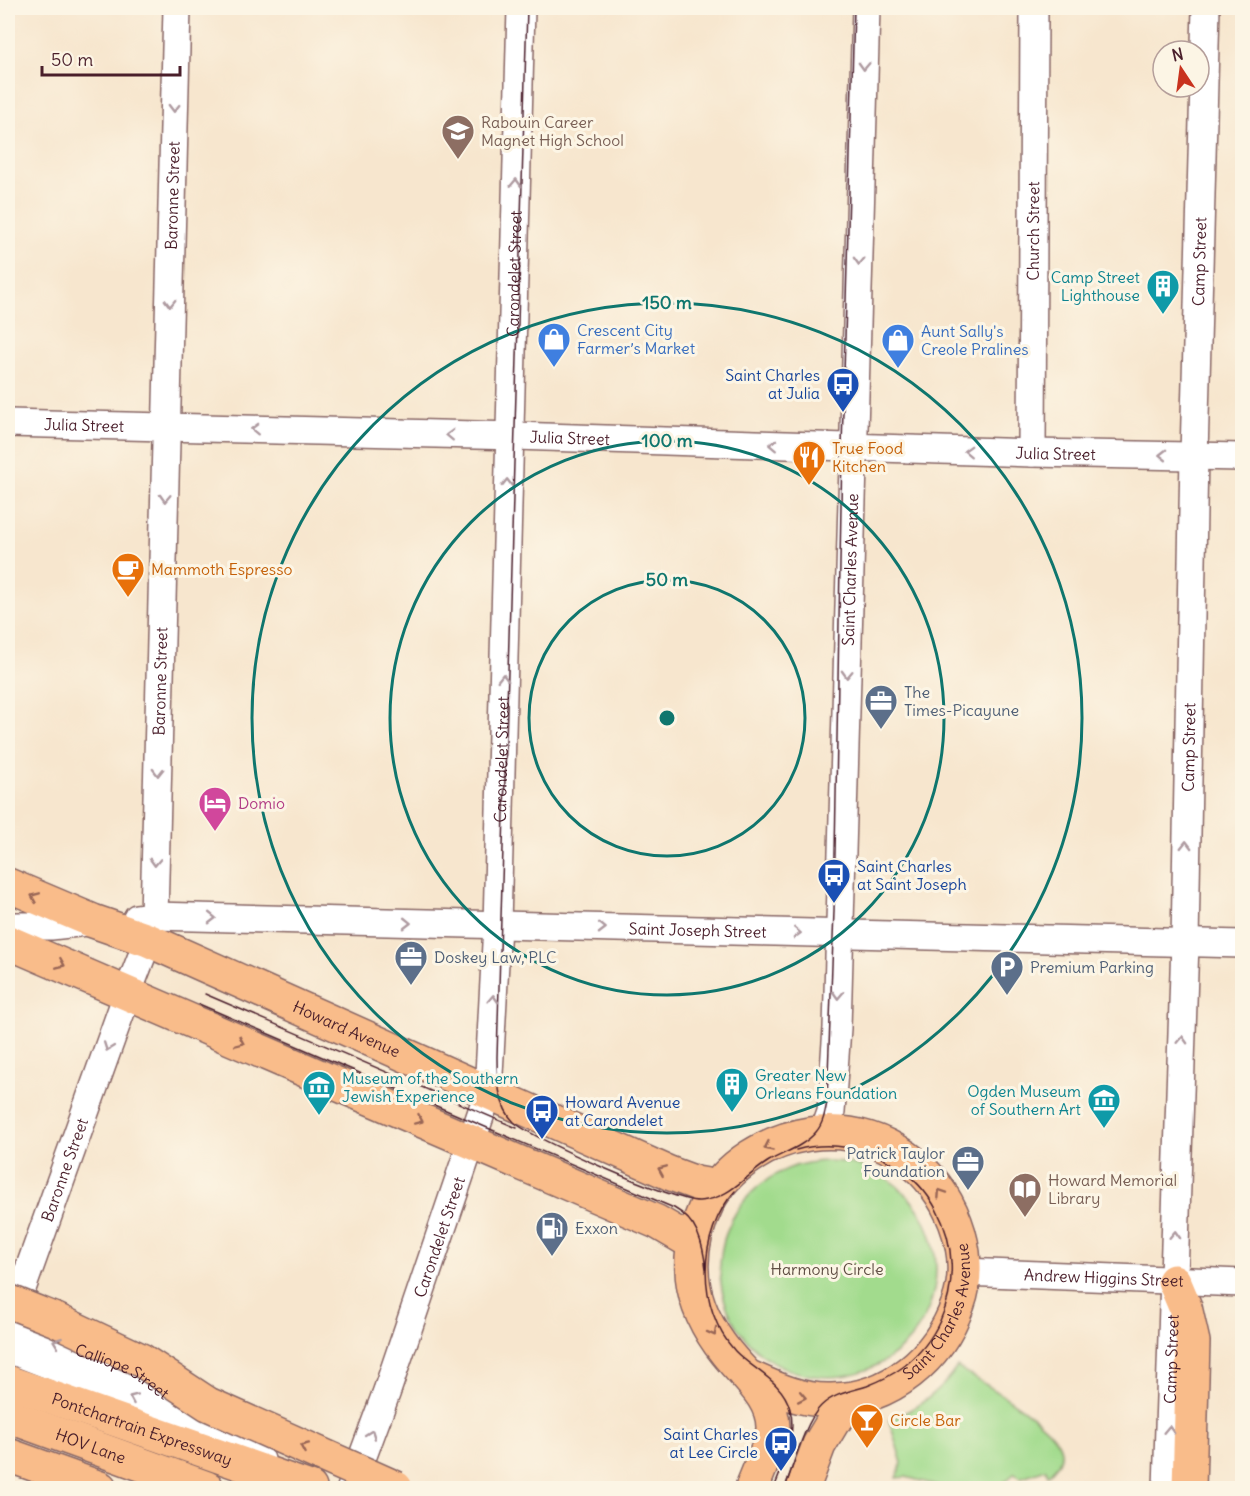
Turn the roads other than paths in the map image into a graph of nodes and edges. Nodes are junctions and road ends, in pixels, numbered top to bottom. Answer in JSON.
{"nodes":[{"id":1,"x":177,"y":8,"type":"edge"},
{"id":2,"x":521,"y":8,"type":"edge"},
{"id":3,"x":866,"y":8,"type":"edge"},
{"id":4,"x":1034,"y":8,"type":"edge"},
{"id":5,"x":1206,"y":8,"type":"edge"},
{"id":6,"x":8,"y":423,"type":"edge"},
{"id":7,"x":167,"y":427,"type":"junction"},
{"id":8,"x":509,"y":436,"type":"junction"},
{"id":9,"x":854,"y":448,"type":"junction"},
{"id":10,"x":1032,"y":453,"type":"junction"},
{"id":11,"x":1194,"y":455,"type":"junction"},
{"id":12,"x":1242,"y":457,"type":"edge"},
{"id":13,"x":8,"y":885,"type":"edge"},
{"id":14,"x":93,"y":921,"type":"junction"},
{"id":15,"x":497,"y":925,"type":"junction"},
{"id":16,"x":8,"y":926,"type":"edge"},
{"id":17,"x":151,"y":928,"type":"junction"},
{"id":18,"x":840,"y":934,"type":"junction"},
{"id":19,"x":8,"y":942,"type":"edge"},
{"id":20,"x":1185,"y":942,"type":"junction"},
{"id":21,"x":1242,"y":944,"type":"edge"},
{"id":22,"x":128,"y":992,"type":"junction"},
{"id":23,"x":488,"y":1093,"type":"junction"},
{"id":24,"x":824,"y":1132,"type":"junction"},
{"id":25,"x":470,"y":1143,"type":"junction"},
{"id":26,"x":718,"y":1187,"type":"junction"},
{"id":27,"x":693,"y":1243,"type":"junction"},
{"id":28,"x":964,"y":1272,"type":"junction"},
{"id":29,"x":1174,"y":1281,"type":"junction"},
{"id":30,"x":1242,"y":1283,"type":"edge"},
{"id":31,"x":8,"y":1325,"type":"edge"},
{"id":32,"x":747,"y":1376,"type":"junction"},
{"id":33,"x":8,"y":1382,"type":"edge"},
{"id":34,"x":860,"y":1397,"type":"junction"},
{"id":35,"x":8,"y":1416,"type":"edge"},
{"id":36,"x":8,"y":1455,"type":"edge"},
{"id":37,"x":1182,"y":1484,"type":"edge"},
{"id":38,"x":100,"y":1488,"type":"edge"},
{"id":39,"x":207,"y":1488,"type":"edge"},
{"id":40,"x":311,"y":1488,"type":"edge"},
{"id":41,"x":351,"y":1488,"type":"edge"},
{"id":42,"x":396,"y":1488,"type":"edge"},
{"id":43,"x":752,"y":1488,"type":"edge"},
{"id":44,"x":804,"y":1488,"type":"edge"}],
"edges":[{"from":1,"to":7,"type":"street","name":"Baronne Street","one_way":true},
{"from":8,"to":2,"type":"street","name":"Carondelet Street","one_way":true},
{"from":3,"to":9,"type":"street","name":"Saint Charles Avenue","one_way":true},
{"from":4,"to":10,"type":"street","name":"Church Street"},
{"from":5,"to":11,"type":"street","name":"Camp Street"},
{"from":6,"to":7,"type":"street","name":"Julia Street"},
{"from":8,"to":7,"type":"street","name":"Julia Street","one_way":true},
{"from":7,"to":17,"type":"street","name":"Baronne Street","one_way":true},
{"from":9,"to":8,"type":"street","name":"Julia Street","one_way":true},
{"from":15,"to":8,"type":"street","name":"Carondelet Street","one_way":true},
{"from":10,"to":9,"type":"street","name":"Julia Street","one_way":true},
{"from":9,"to":18,"type":"street","name":"Saint Charles Avenue","one_way":true},
{"from":11,"to":10,"type":"street","name":"Julia Street","one_way":true},
{"from":11,"to":12,"type":"street","name":"Julia Street"},
{"from":20,"to":11,"type":"street","name":"Camp Street","one_way":true},
{"from":14,"to":13,"type":"main road","name":"Howard Avenue","one_way":true},
{"from":14,"to":16,"type":"street"},
{"from":14,"to":17,"type":"main road","name":"Howard Avenue"},
{"from":17,"to":15,"type":"street","name":"Saint Joseph Street","one_way":true},
{"from":15,"to":18,"type":"street","name":"Saint Joseph Street","one_way":true},
{"from":23,"to":15,"type":"street","name":"Carondelet Street","one_way":true},
{"from":17,"to":22,"type":"street","name":"Baronne Street"},
{"from":17,"to":23,"type":"main road","name":"Howard Avenue"},
{"from":18,"to":20,"type":"street","name":"Saint Joseph Street"},
{"from":18,"to":24,"type":"street","name":"Saint Charles Avenue","one_way":true},
{"from":19,"to":22,"type":"main road","one_way":true},
{"from":20,"to":21,"type":"street","name":"Saint Joseph Street"},
{"from":29,"to":20,"type":"street","name":"Camp Street","one_way":true},
{"from":22,"to":25,"type":"main road","one_way":true},
{"from":22,"to":31,"type":"street","name":"Baronne Street","one_way":true},
{"from":23,"to":25,"type":"street","name":"Carondelet Street"},
{"from":26,"to":23,"type":"main road","name":"Howard Avenue","one_way":true},
{"from":24,"to":26,"type":"main road","name":"Saint Charles Avenue","one_way":true},
{"from":28,"to":24,"type":"main road","name":"Saint Charles Avenue","one_way":true},
{"from":25,"to":27,"type":"main road"},
{"from":41,"to":25,"type":"street","name":"Carondelet Street","one_way":true},
{"from":26,"to":27,"type":"main road","name":"Saint Charles Avenue"},
{"from":27,"to":32,"type":"main road","name":"Saint Charles Avenue","one_way":true},
{"from":28,"to":29,"type":"street","name":"Andrew Higgins Street"},
{"from":28,"to":34,"type":"main road","name":"Saint Charles Avenue"},
{"from":29,"to":30,"type":"street","name":"Andrew Higgins Street"},
{"from":37,"to":29,"type":"main road","one_way":true},
{"from":40,"to":31,"type":"street","name":"Calliope Street","one_way":true},
{"from":42,"to":31,"type":"main road","one_way":true,"bridge":true},
{"from":32,"to":34,"type":"main road","name":"Saint Charles Avenue","one_way":true},
{"from":32,"to":43,"type":"main road","name":"Saint Charles Avenue"},
{"from":33,"to":40,"type":"main road","name":"Pontchartrain Expressway"},
{"from":34,"to":44,"type":"main road","name":"Saint Charles Avenue"},
{"from":35,"to":39,"type":"main road","name":"HOV Lane"},
{"from":36,"to":38,"type":"main road"}]}
